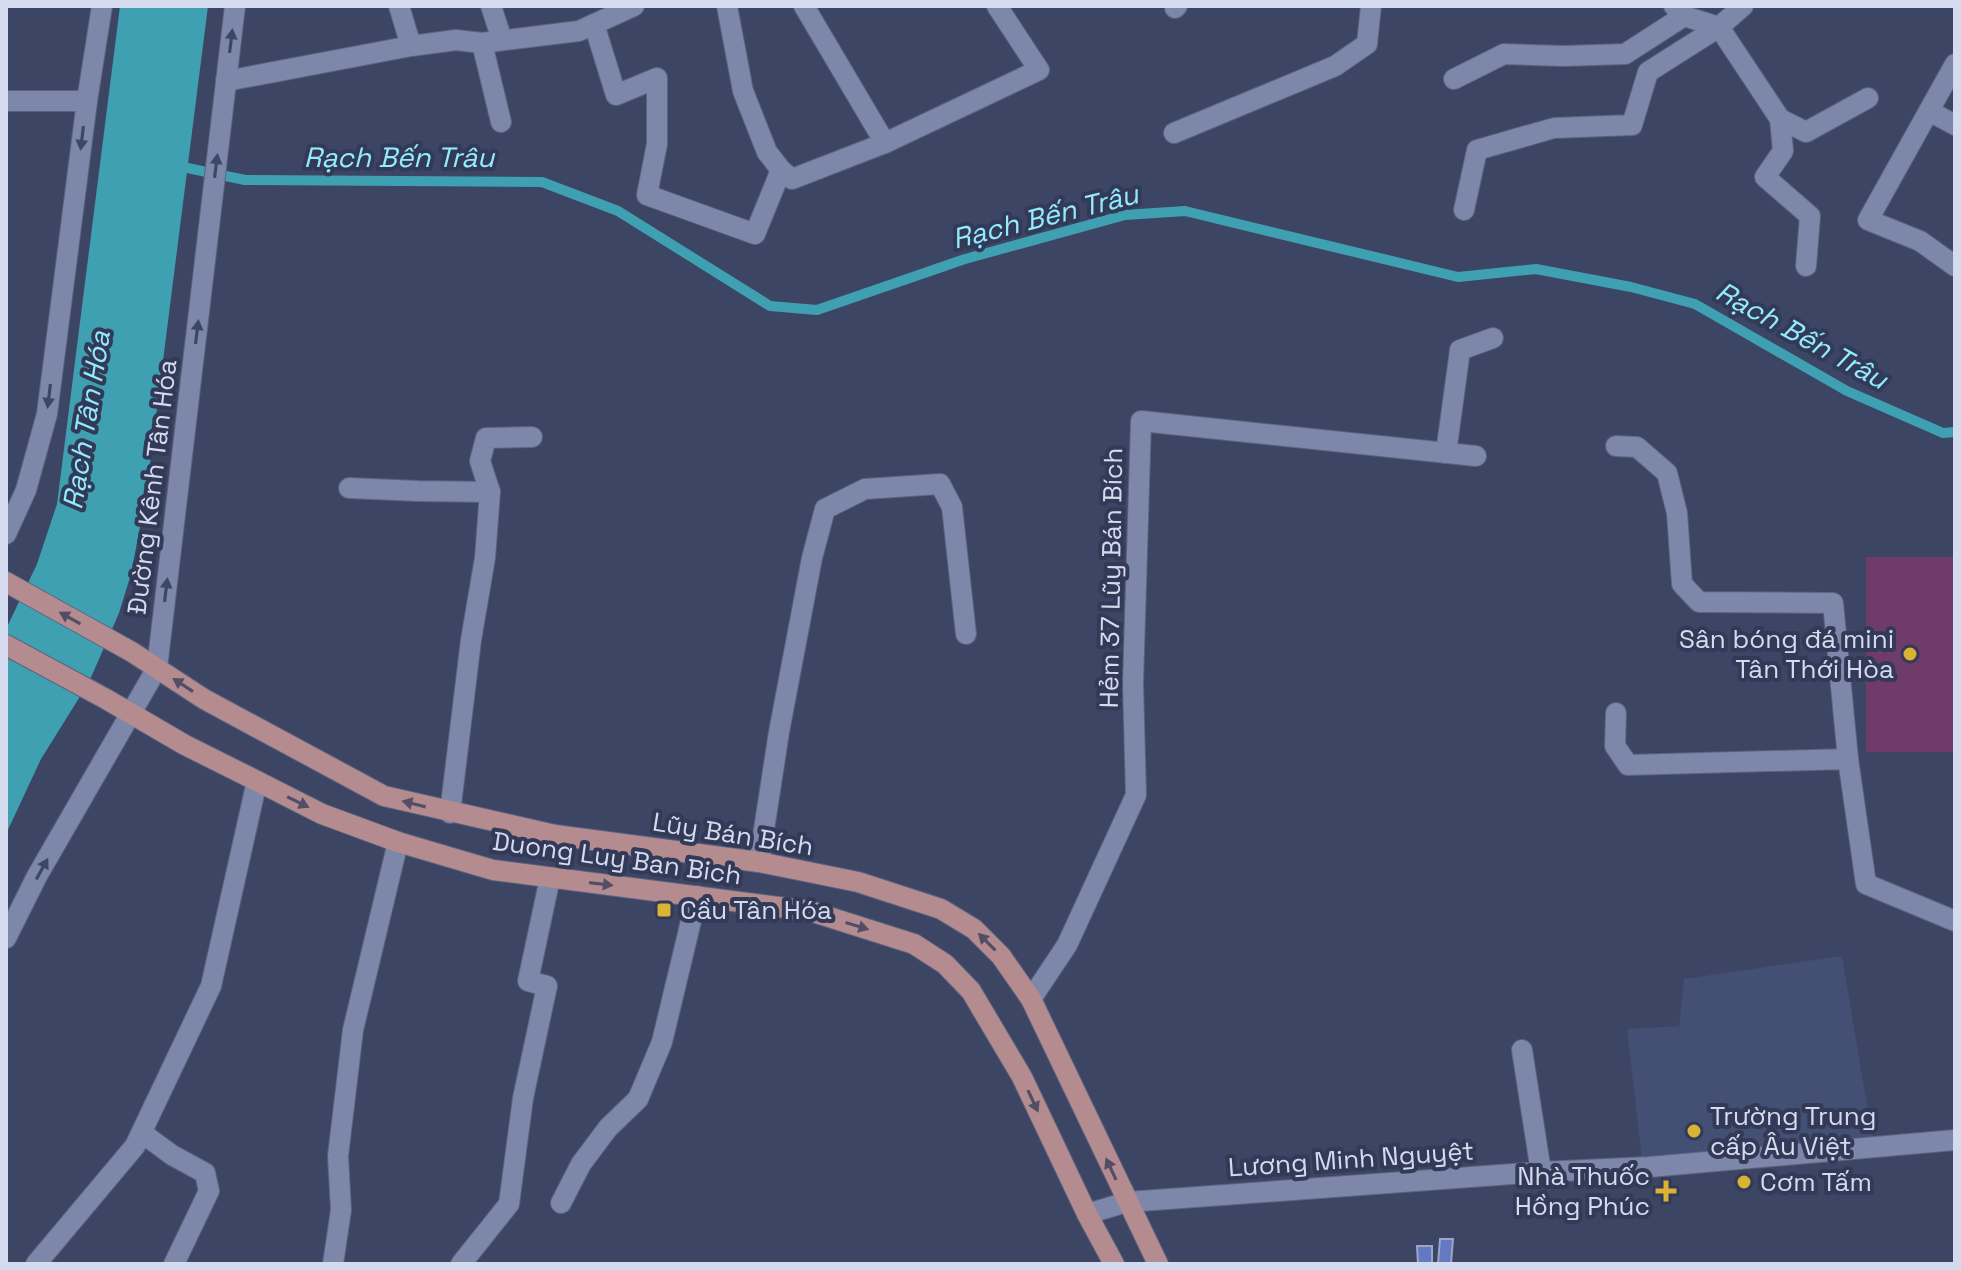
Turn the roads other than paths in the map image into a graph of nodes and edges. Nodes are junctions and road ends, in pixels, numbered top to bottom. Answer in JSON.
{"nodes":[{"id":1,"x":102,"y":6,"type":"edge"},
{"id":2,"x":235,"y":6,"type":"edge"},
{"id":3,"x":399,"y":6,"type":"edge"},
{"id":4,"x":491,"y":6,"type":"edge"},
{"id":5,"x":634,"y":6,"type":"edge"},
{"id":6,"x":727,"y":6,"type":"edge"},
{"id":7,"x":804,"y":6,"type":"edge"},
{"id":8,"x":997,"y":6,"type":"edge"},
{"id":9,"x":1371,"y":6,"type":"edge"},
{"id":10,"x":1743,"y":6,"type":"edge"},
{"id":11,"x":1679,"y":11,"type":"edge"},
{"id":12,"x":594,"y":24,"type":"junction"},
{"id":13,"x":1719,"y":27,"type":"junction"},
{"id":14,"x":492,"y":42,"type":"junction"},
{"id":15,"x":411,"y":46,"type":"junction"},
{"id":16,"x":1955,"y":64,"type":"edge"},
{"id":17,"x":1454,"y":79,"type":"dead end"},
{"id":18,"x":226,"y":81,"type":"junction"},
{"id":19,"x":1868,"y":98,"type":"dead end"},
{"id":20,"x":6,"y":101,"type":"edge"},
{"id":21,"x":87,"y":101,"type":"junction"},
{"id":22,"x":1929,"y":111,"type":"junction"},
{"id":23,"x":1780,"y":119,"type":"junction"},
{"id":24,"x":501,"y":122,"type":"dead end"},
{"id":25,"x":1955,"y":125,"type":"edge"},
{"id":26,"x":1174,"y":133,"type":"dead end"},
{"id":27,"x":885,"y":143,"type":"junction"},
{"id":28,"x":781,"y":170,"type":"junction"},
{"id":29,"x":1464,"y":210,"type":"dead end"},
{"id":30,"x":1806,"y":266,"type":"dead end"},
{"id":31,"x":1955,"y":266,"type":"edge"},
{"id":32,"x":1493,"y":338,"type":"dead end"},
{"id":33,"x":532,"y":437,"type":"dead end"},
{"id":34,"x":1616,"y":446,"type":"dead end"},
{"id":35,"x":1446,"y":453,"type":"junction"},
{"id":36,"x":1476,"y":456,"type":"dead end"},
{"id":37,"x":349,"y":488,"type":"dead end"},
{"id":38,"x":490,"y":492,"type":"junction"},
{"id":39,"x":6,"y":534,"type":"edge"},
{"id":40,"x":7,"y":582,"type":"edge"},
{"id":41,"x":966,"y":634,"type":"dead end"},
{"id":42,"x":6,"y":645,"type":"edge"},
{"id":43,"x":157,"y":668,"type":"junction"},
{"id":44,"x":131,"y":713,"type":"junction"},
{"id":45,"x":1616,"y":713,"type":"dead end"},
{"id":46,"x":1848,"y":759,"type":"junction"},
{"id":47,"x":257,"y":781,"type":"junction"},
{"id":48,"x":450,"y":813,"type":"junction"},
{"id":49,"x":398,"y":842,"type":"junction"},
{"id":50,"x":759,"y":862,"type":"junction"},
{"id":51,"x":550,"y":878,"type":"junction"},
{"id":52,"x":697,"y":896,"type":"junction"},
{"id":53,"x":1955,"y":921,"type":"edge"},
{"id":54,"x":6,"y":938,"type":"edge"},
{"id":55,"x":1031,"y":999,"type":"junction"},
{"id":56,"x":1522,"y":1050,"type":"dead end"},
{"id":57,"x":142,"y":1133,"type":"junction"},
{"id":58,"x":1955,"y":1140,"type":"edge"},
{"id":59,"x":1541,"y":1172,"type":"junction"},
{"id":60,"x":1127,"y":1202,"type":"junction"},
{"id":61,"x":561,"y":1203,"type":"dead end"},
{"id":62,"x":1087,"y":1214,"type":"junction"},
{"id":63,"x":36,"y":1264,"type":"edge"},
{"id":64,"x":174,"y":1264,"type":"edge"},
{"id":65,"x":333,"y":1264,"type":"edge"},
{"id":66,"x":461,"y":1264,"type":"edge"},
{"id":67,"x":1114,"y":1264,"type":"edge"},
{"id":68,"x":1158,"y":1264,"type":"edge"}],
"edges":[{"from":1,"to":21,"type":"street"},
{"from":18,"to":2,"type":"street","name":"Đường Kênh Tân Hóa","one_way":true},
{"from":3,"to":15,"type":"street"},
{"from":4,"to":14,"type":"street"},
{"from":5,"to":12,"type":"street"},
{"from":6,"to":28,"type":"street"},
{"from":7,"to":27,"type":"street"},
{"from":8,"to":27,"type":"street"},
{"from":9,"to":26,"type":"street"},
{"from":10,"to":13,"type":"street"},
{"from":11,"to":13,"type":"street"},
{"from":11,"to":17,"type":"street"},
{"from":12,"to":14,"type":"street"},
{"from":12,"to":28,"type":"street"},
{"from":13,"to":23,"type":"street"},
{"from":13,"to":29,"type":"street"},
{"from":14,"to":15,"type":"street"},
{"from":14,"to":24,"type":"street"},
{"from":15,"to":18,"type":"street"},
{"from":16,"to":22,"type":"street"},
{"from":43,"to":18,"type":"street","name":"Đường Kênh Tân Hóa","one_way":true},
{"from":19,"to":23,"type":"street"},
{"from":20,"to":21,"type":"street"},
{"from":21,"to":39,"type":"street","one_way":true},
{"from":22,"to":25,"type":"street"},
{"from":22,"to":31,"type":"street"},
{"from":23,"to":30,"type":"street"},
{"from":27,"to":28,"type":"street"},
{"from":32,"to":35,"type":"street"},
{"from":33,"to":38,"type":"street"},
{"from":34,"to":46,"type":"street"},
{"from":35,"to":36,"type":"street","name":"Hẻm 37 Lũy Bán Bích"},
{"from":35,"to":55,"type":"street","name":"Hẻm 37 Lũy Bán Bích"},
{"from":37,"to":38,"type":"street"},
{"from":38,"to":48,"type":"street"},
{"from":43,"to":40,"type":"main road","name":"Lũy Bán Bích","one_way":true},
{"from":41,"to":50,"type":"street"},
{"from":42,"to":44,"type":"main road","name":"Duong Luy Ban Bich"},
{"from":43,"to":44,"type":"street","name":"Đường Kênh Tân Hóa"},
{"from":48,"to":43,"type":"main road","name":"Lũy Bán Bích","one_way":true},
{"from":44,"to":47,"type":"main road","name":"Duong Luy Ban Bich"},
{"from":54,"to":44,"type":"street","name":"Đường Kênh Tân Hóa","one_way":true},
{"from":45,"to":46,"type":"street"},
{"from":46,"to":53,"type":"street"},
{"from":47,"to":49,"type":"main road","name":"Duong Luy Ban Bich","one_way":true},
{"from":47,"to":57,"type":"street"},
{"from":48,"to":50,"type":"main road","name":"Lũy Bán Bích"},
{"from":49,"to":51,"type":"main road","name":"Duong Luy Ban Bich"},
{"from":49,"to":65,"type":"street"},
{"from":55,"to":50,"type":"main road","name":"Lũy Bán Bích","one_way":true},
{"from":51,"to":52,"type":"main road","name":"Duong Luy Ban Bich","one_way":true},
{"from":51,"to":66,"type":"street"},
{"from":52,"to":61,"type":"street"},
{"from":52,"to":62,"type":"main road","name":"Duong Luy Ban Bich","one_way":true},
{"from":60,"to":55,"type":"main road","name":"Lũy Bán Bích","one_way":true},
{"from":56,"to":59,"type":"street"},
{"from":57,"to":63,"type":"street"},
{"from":57,"to":64,"type":"street"},
{"from":58,"to":59,"type":"street","name":"Lương Minh Nguyệt"},
{"from":59,"to":60,"type":"street","name":"Lương Minh Nguyệt"},
{"from":60,"to":62,"type":"street","name":"Lương Minh Nguyệt"},
{"from":60,"to":68,"type":"main road","name":"Lũy Bán Bích"},
{"from":62,"to":67,"type":"main road","name":"Duong Luy Ban Bich"}]}
